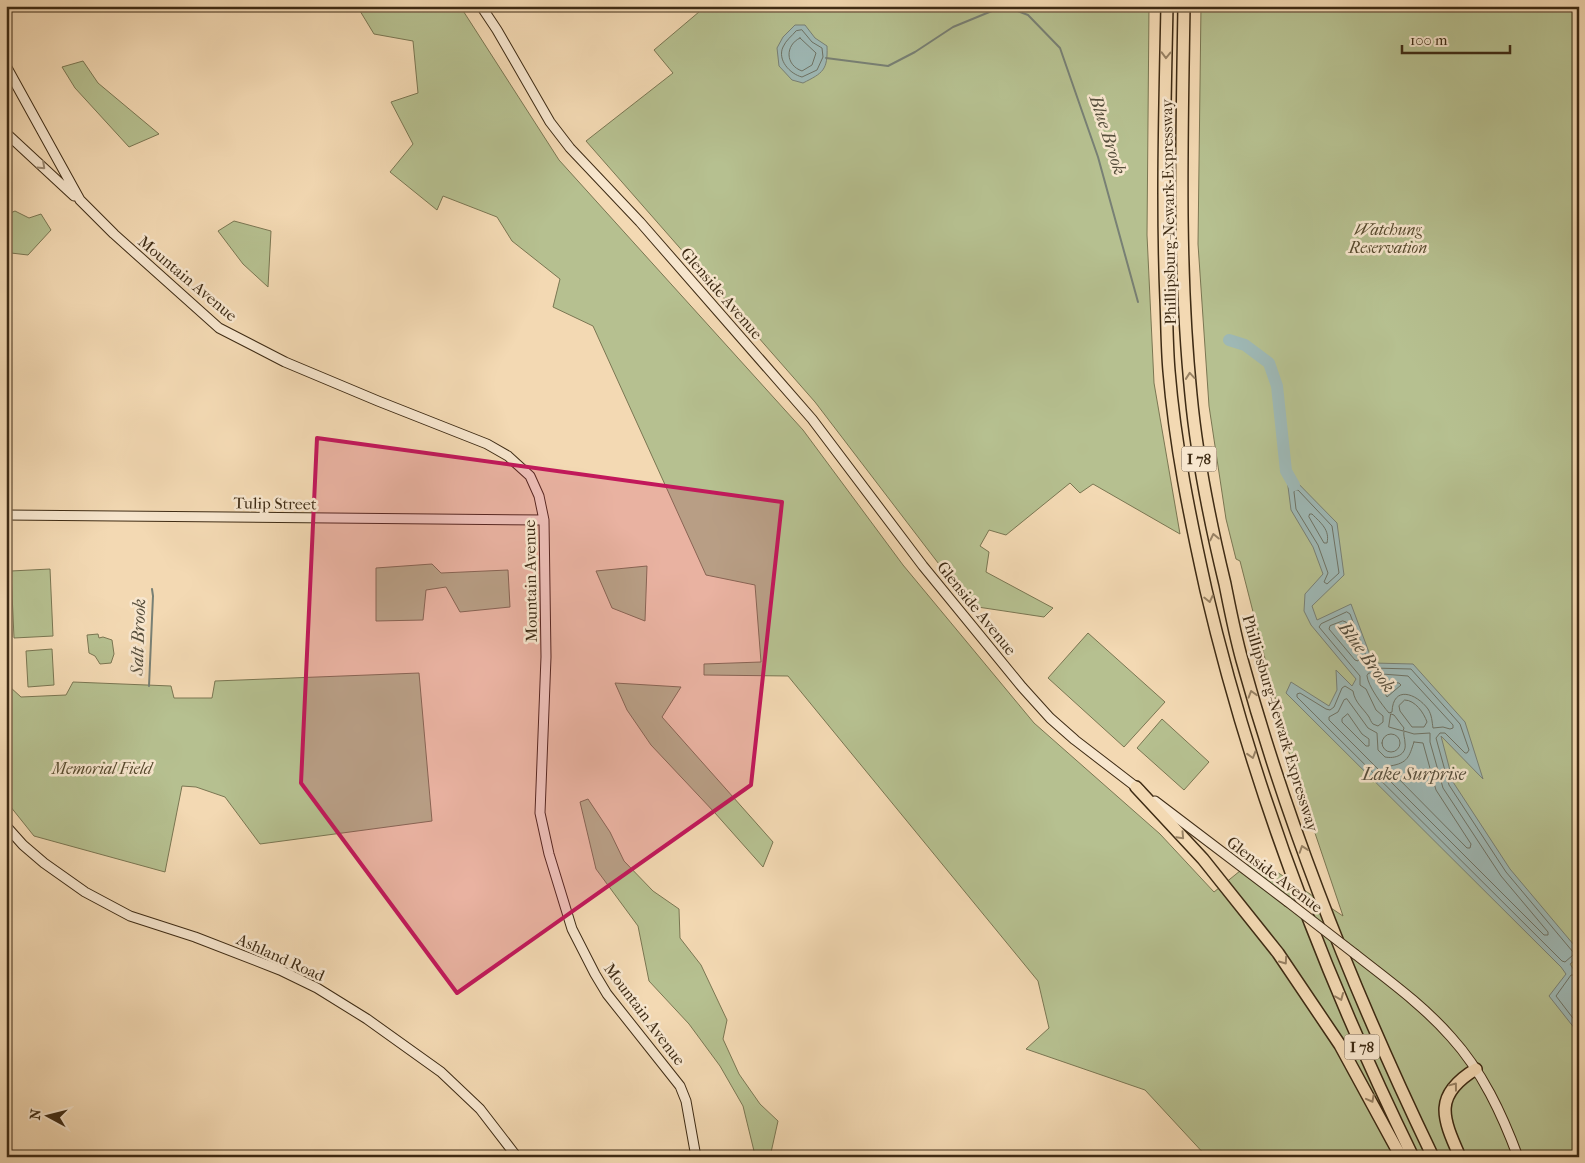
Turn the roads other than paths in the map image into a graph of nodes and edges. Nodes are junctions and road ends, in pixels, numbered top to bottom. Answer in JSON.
{"nodes":[{"id":1,"x":481,"y":6,"type":"edge"},
{"id":2,"x":1167,"y":6,"type":"edge"},
{"id":3,"x":1184,"y":6,"type":"edge"},
{"id":4,"x":6,"y":66,"type":"edge"},
{"id":5,"x":6,"y":133,"type":"edge"},
{"id":6,"x":80,"y":200,"type":"junction"},
{"id":7,"x":6,"y":515,"type":"edge"},
{"id":8,"x":544,"y":520,"type":"junction"},
{"id":9,"x":1136,"y":787,"type":"junction"},
{"id":10,"x":6,"y":826,"type":"edge"},
{"id":11,"x":1476,"y":1069,"type":"junction"},
{"id":12,"x":517,"y":1157,"type":"edge"},
{"id":13,"x":696,"y":1157,"type":"edge"},
{"id":14,"x":1401,"y":1157,"type":"edge"},
{"id":15,"x":1412,"y":1157,"type":"edge"},
{"id":16,"x":1433,"y":1157,"type":"edge"},
{"id":17,"x":1460,"y":1157,"type":"edge"},
{"id":18,"x":1518,"y":1157,"type":"edge"}],
"edges":[{"from":1,"to":9,"type":"main road","name":"Glenside Avenue"},
{"from":2,"to":15,"type":"highway","name":"Phillipsburg-Newark Expressway","number":"I 78","one_way":true},
{"from":16,"to":3,"type":"highway","name":"Phillipsburg-Newark Expressway","number":"I 78","one_way":true},
{"from":4,"to":6,"type":"main road","name":"Mountain Avenue"},
{"from":5,"to":6,"type":"main road","one_way":true},
{"from":6,"to":8,"type":"main road","name":"Mountain Avenue"},
{"from":7,"to":8,"type":"main road","name":"Tulip Street"},
{"from":8,"to":13,"type":"main road","name":"Mountain Avenue"},
{"from":9,"to":11,"type":"main road","name":"Glenside Avenue","bridge":true},
{"from":9,"to":14,"type":"highway","one_way":true},
{"from":10,"to":12,"type":"main road","name":"Ashland Road"},
{"from":17,"to":11,"type":"highway","one_way":true},
{"from":11,"to":18,"type":"main road","name":"Glenside Avenue"}]}
